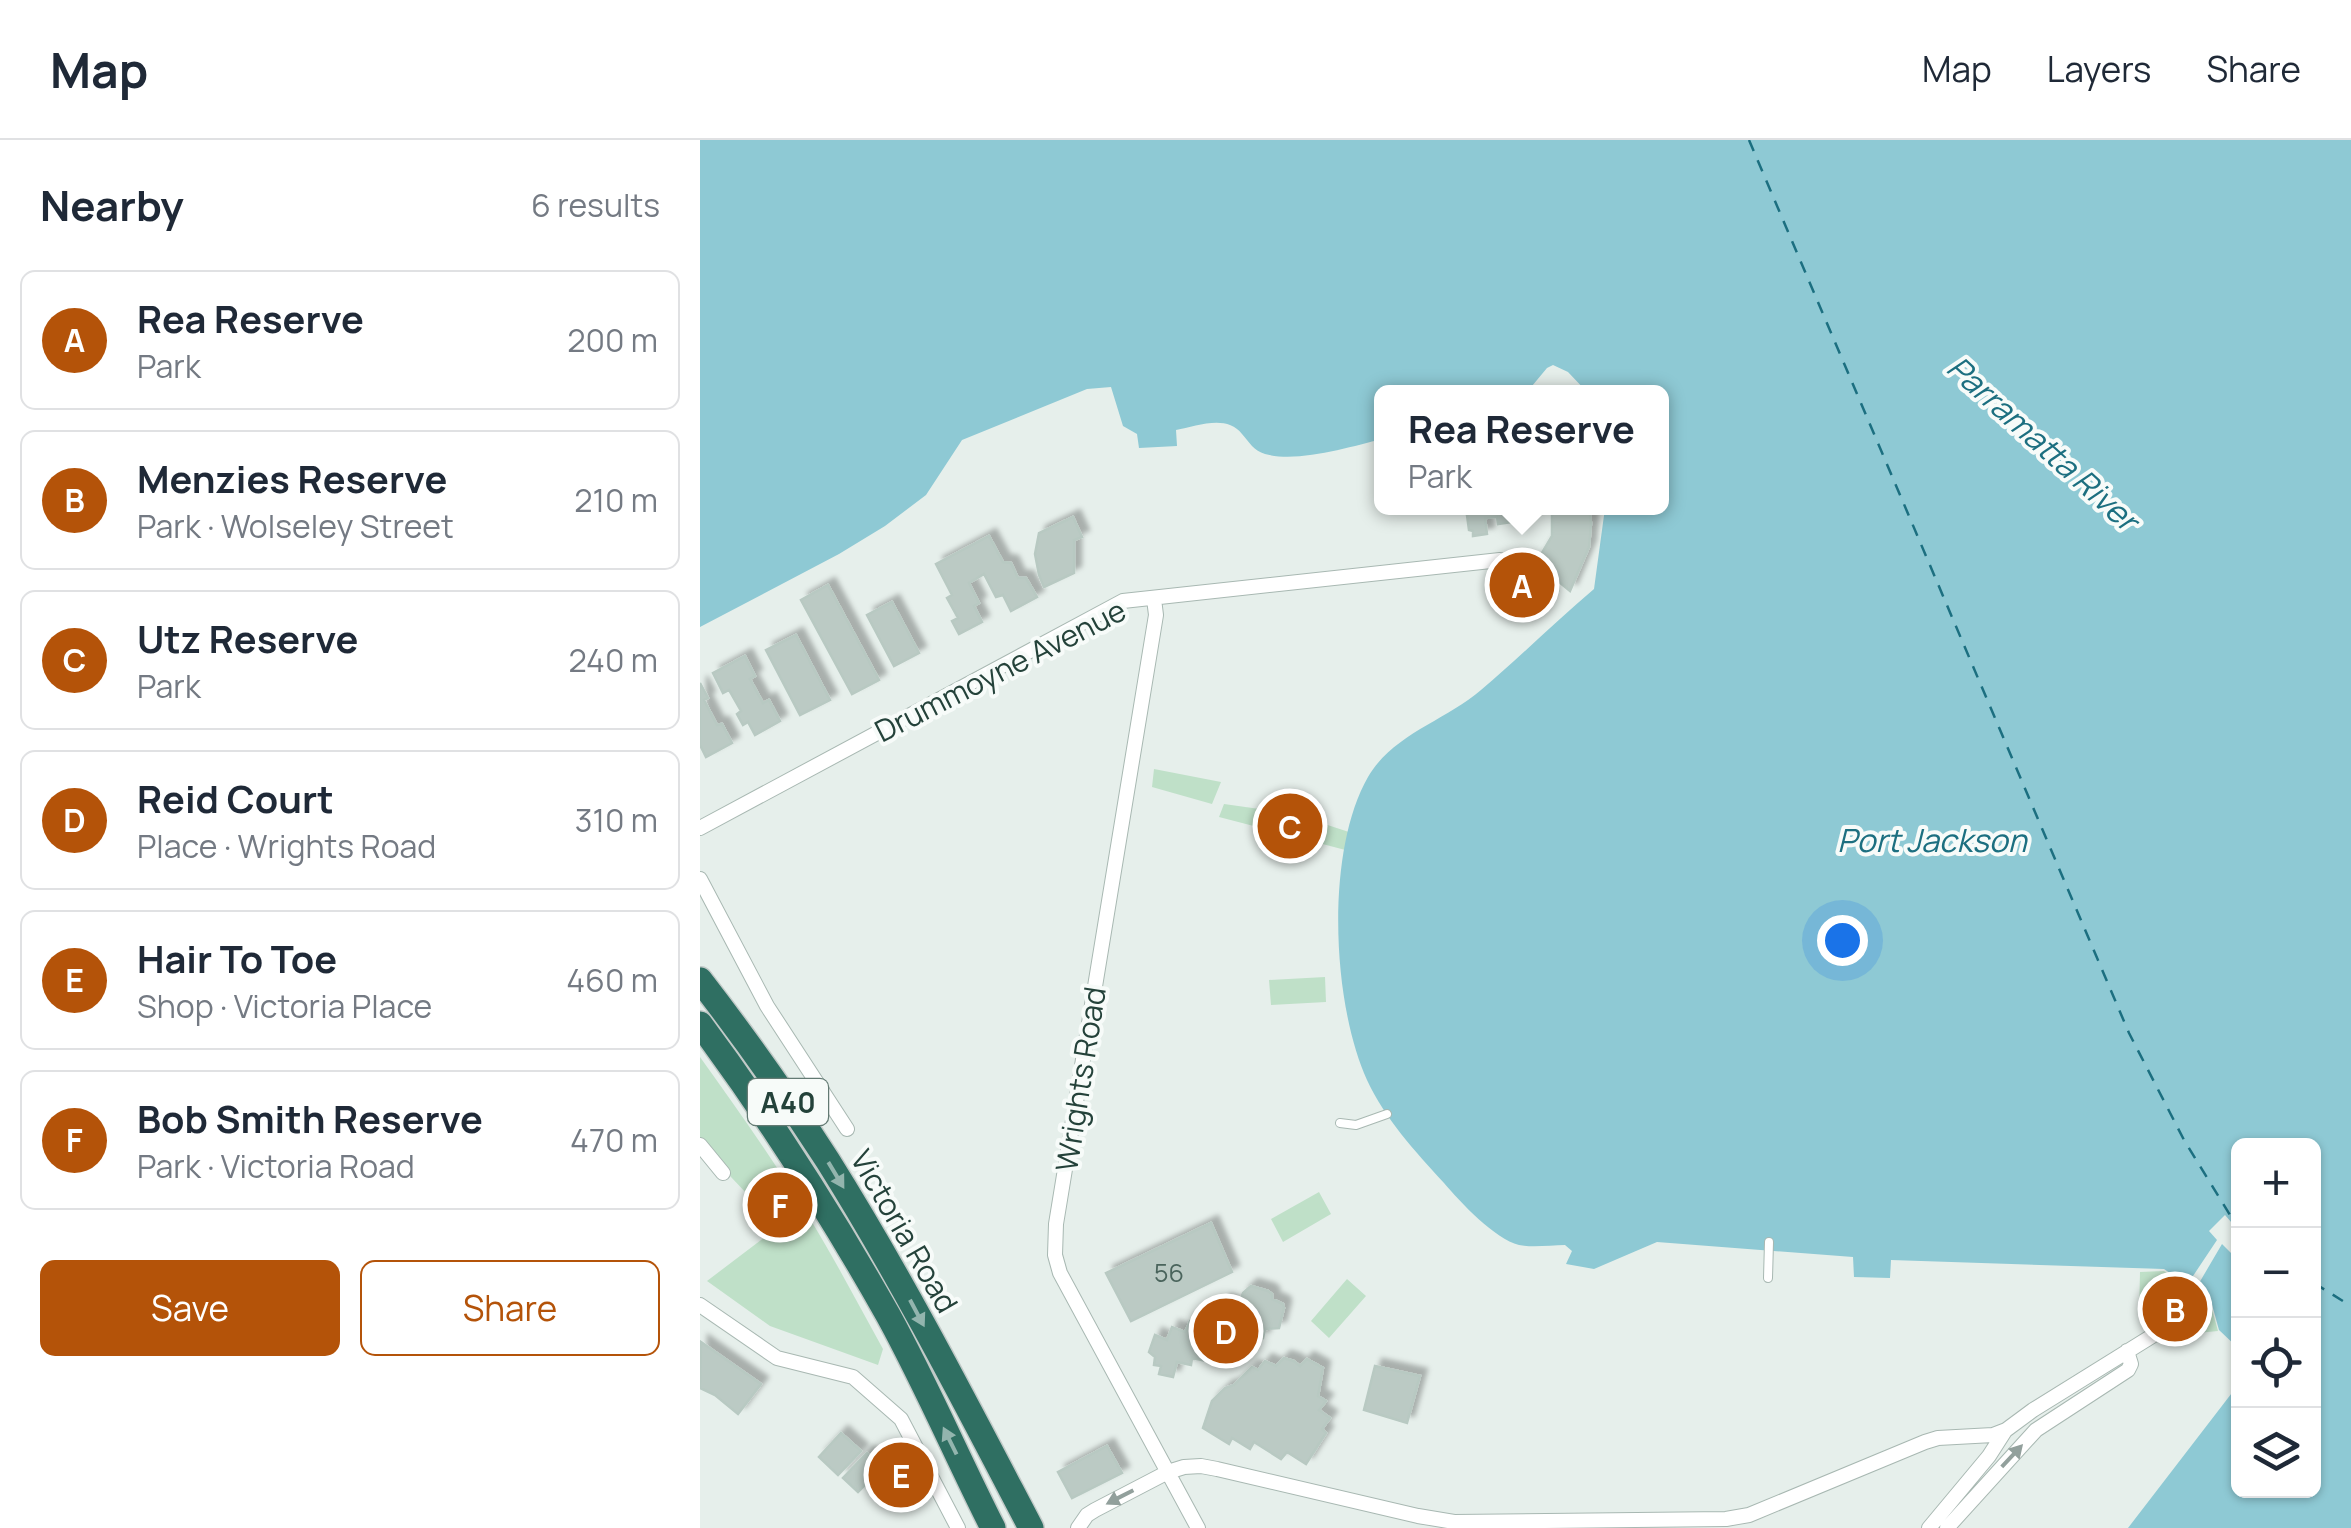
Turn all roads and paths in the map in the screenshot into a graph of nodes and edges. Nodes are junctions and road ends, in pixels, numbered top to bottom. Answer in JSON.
{"nodes":[{"id":1,"x":1500,"y":560,"type":"dead end"},
{"id":2,"x":1154,"y":598,"type":"junction"},
{"id":3,"x":700,"y":828,"type":"edge"},
{"id":4,"x":700,"y":879,"type":"edge"},
{"id":5,"x":700,"y":980,"type":"edge"},
{"id":6,"x":700,"y":1024,"type":"edge"},
{"id":7,"x":1387,"y":1114,"type":"dead end"},
{"id":8,"x":1340,"y":1123,"type":"dead end"},
{"id":9,"x":847,"y":1130,"type":"dead end"},
{"id":10,"x":700,"y":1146,"type":"edge"},
{"id":11,"x":723,"y":1173,"type":"dead end"},
{"id":12,"x":1770,"y":1242,"type":"dead end"},
{"id":13,"x":1768,"y":1278,"type":"dead end"},
{"id":14,"x":700,"y":1305,"type":"edge"},
{"id":15,"x":2157,"y":1333,"type":"dead end"},
{"id":16,"x":2127,"y":1351,"type":"junction"},
{"id":17,"x":2006,"y":1430,"type":"junction"},
{"id":18,"x":1168,"y":1472,"type":"junction"},
{"id":19,"x":1727,"y":1524,"type":"edge"},
{"id":20,"x":1487,"y":1526,"type":"edge"},
{"id":21,"x":958,"y":1528,"type":"edge"},
{"id":22,"x":993,"y":1528,"type":"edge"},
{"id":23,"x":1031,"y":1528,"type":"edge"},
{"id":24,"x":1078,"y":1528,"type":"edge"},
{"id":25,"x":1198,"y":1528,"type":"edge"},
{"id":26,"x":1929,"y":1528,"type":"edge"},
{"id":27,"x":1947,"y":1528,"type":"edge"}],
"edges":[{"from":1,"to":2,"type":"street","name":"Drummoyne Avenue"},
{"from":2,"to":3,"type":"street","name":"Drummoyne Avenue"},
{"from":2,"to":18,"type":"street","name":"Wrights Road"},
{"from":4,"to":9,"type":"street"},
{"from":5,"to":23,"type":"highway","name":"Victoria Road","number":"A40","one_way":true},
{"from":22,"to":6,"type":"highway","name":"Victoria Road","number":"A40","one_way":true},
{"from":7,"to":8,"type":"lane"},
{"from":10,"to":11,"type":"street"},
{"from":12,"to":13,"type":"lane"},
{"from":14,"to":21,"type":"street"},
{"from":15,"to":16,"type":"street"},
{"from":16,"to":17,"type":"street"},
{"from":27,"to":16,"type":"street","one_way":true},
{"from":17,"to":19,"type":"street"},
{"from":17,"to":26,"type":"street"},
{"from":18,"to":20,"type":"street"},
{"from":18,"to":24,"type":"street","one_way":true},
{"from":18,"to":25,"type":"street","name":"Wrights Road"},
{"from":19,"to":20,"type":"street"}]}
